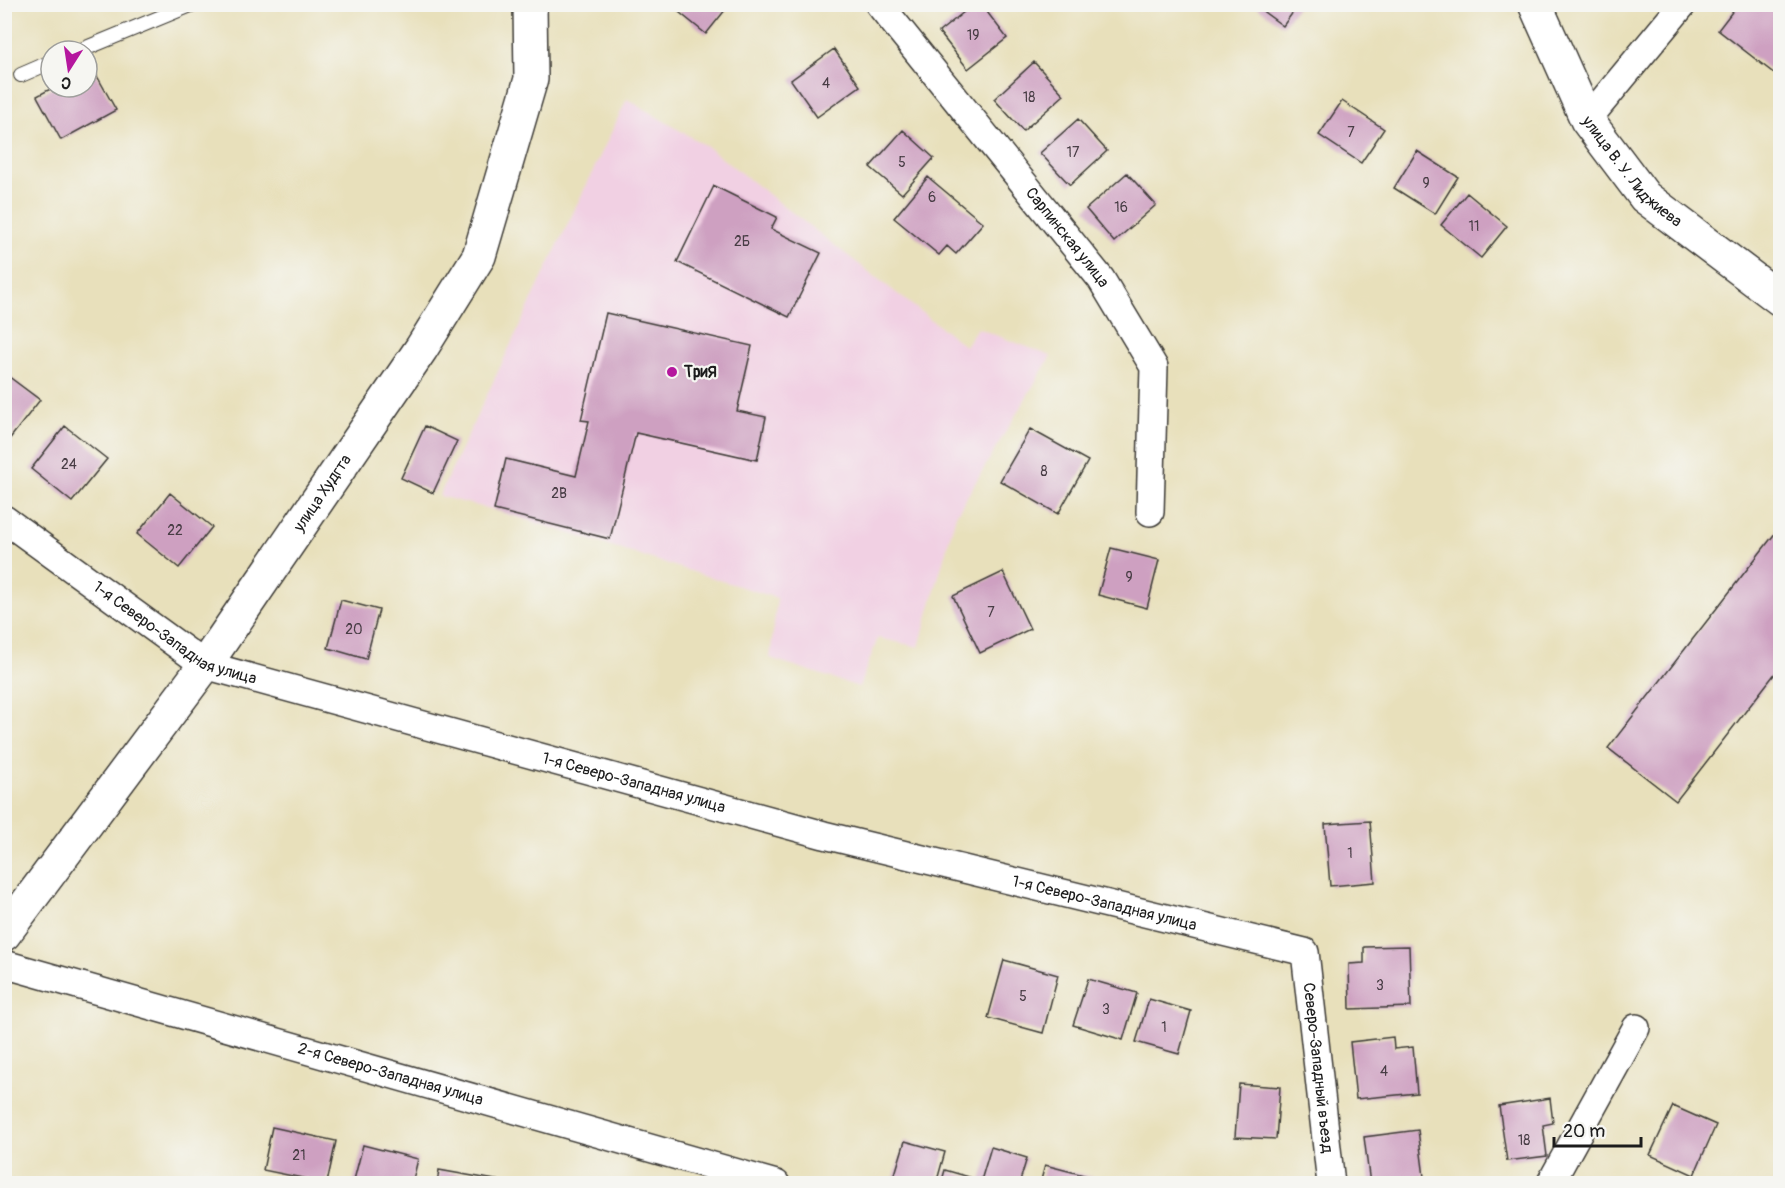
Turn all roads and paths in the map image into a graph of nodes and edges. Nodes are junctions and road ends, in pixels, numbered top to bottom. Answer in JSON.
{"nodes":[{"id":1,"x":193,"y":4,"type":"edge"},
{"id":2,"x":530,"y":4,"type":"edge"},
{"id":3,"x":879,"y":4,"type":"edge"},
{"id":4,"x":1535,"y":4,"type":"edge"},
{"id":5,"x":1683,"y":4,"type":"edge"},
{"id":6,"x":99,"y":43,"type":"edge"},
{"id":7,"x":39,"y":67,"type":"edge"},
{"id":8,"x":21,"y":75,"type":"dead end"},
{"id":9,"x":1587,"y":120,"type":"junction"},
{"id":10,"x":1780,"y":299,"type":"edge"},
{"id":11,"x":1150,"y":512,"type":"dead end"},
{"id":12,"x":4,"y":519,"type":"edge"},
{"id":13,"x":205,"y":665,"type":"junction"},
{"id":14,"x":4,"y":934,"type":"edge"},
{"id":15,"x":1305,"y":952,"type":"joint"},
{"id":16,"x":4,"y":964,"type":"edge"},
{"id":17,"x":1636,"y":1028,"type":"dead end"},
{"id":18,"x":776,"y":1184,"type":"edge"},
{"id":19,"x":1331,"y":1184,"type":"edge"},
{"id":20,"x":1550,"y":1184,"type":"edge"}],
"edges":[{"from":1,"to":6,"type":"lane"},
{"from":2,"to":13,"type":"street","name":"улица Худгта"},
{"from":3,"to":11,"type":"street","name":"Сарпинская улица"},
{"from":4,"to":9,"type":"street","name":"улица В. У. Лиджиева"},
{"from":5,"to":9,"type":"street"},
{"from":7,"to":8,"type":"lane"},
{"from":9,"to":10,"type":"street","name":"улица В. У. Лиджиева"},
{"from":12,"to":13,"type":"street","name":"1-я Северо-Западная улица"},
{"from":13,"to":14,"type":"street","name":"улица Худгта"},
{"from":13,"to":15,"type":"street","name":"1-я Северо-Западная улица"},
{"from":15,"to":19,"type":"street","name":"Северо-Западный въезд"},
{"from":16,"to":18,"type":"street","name":"2-я Северо-Западная улица"},
{"from":17,"to":20,"type":"street"}]}
